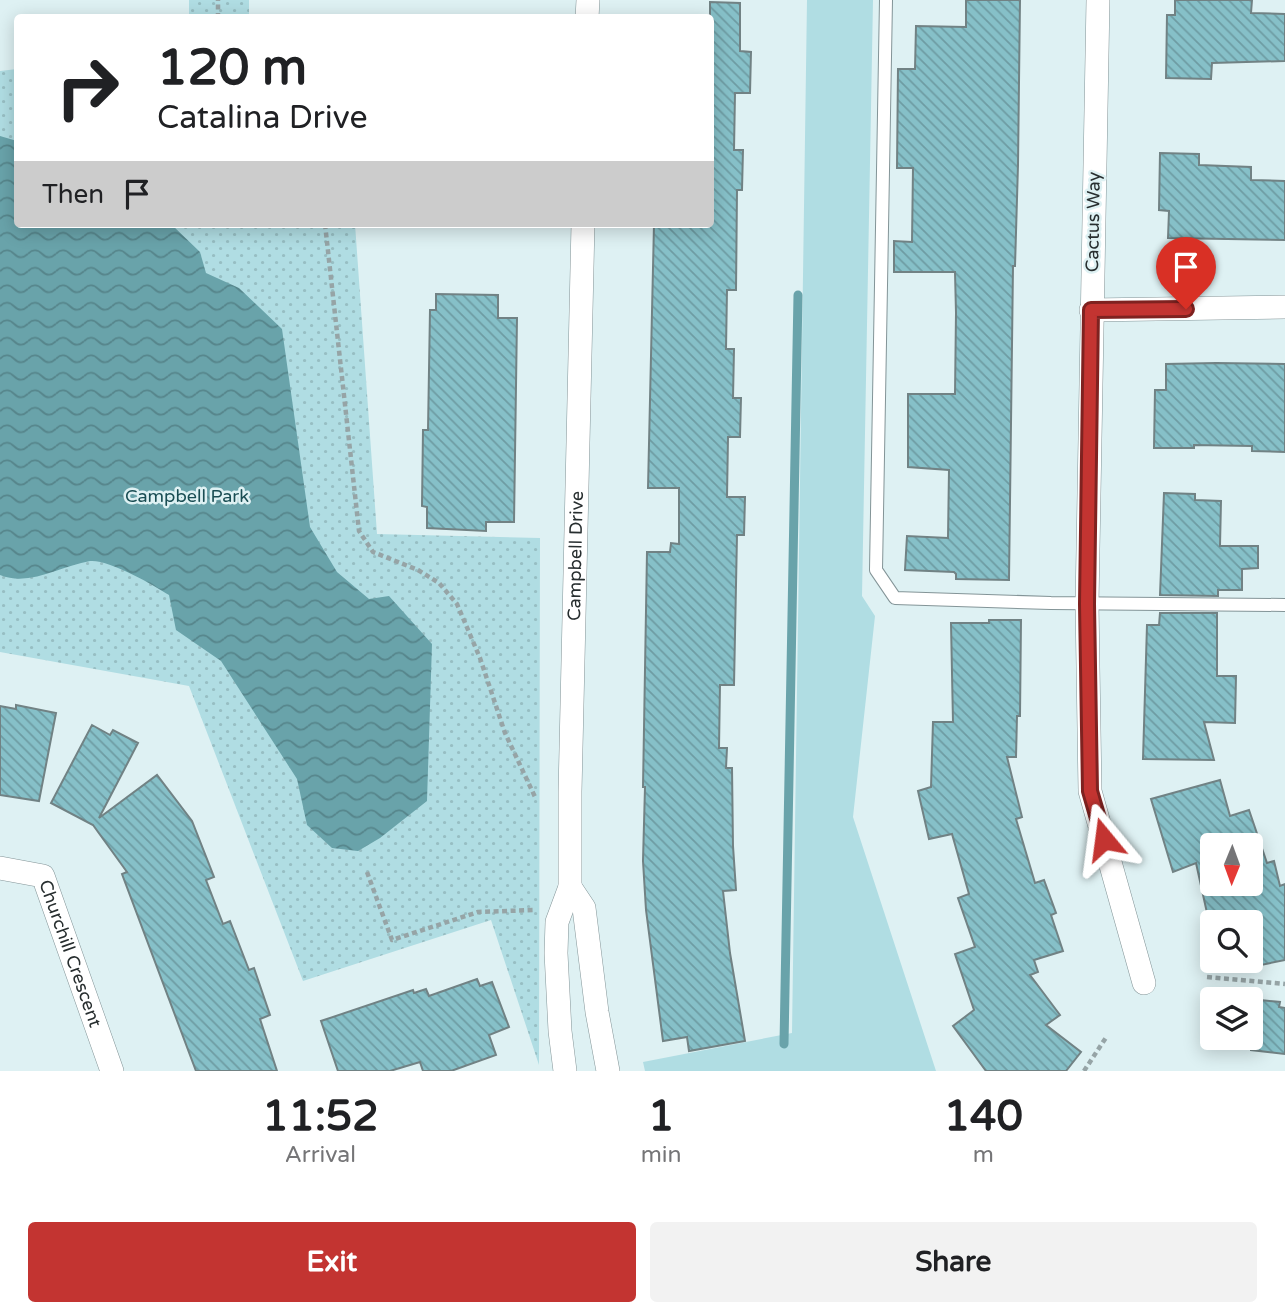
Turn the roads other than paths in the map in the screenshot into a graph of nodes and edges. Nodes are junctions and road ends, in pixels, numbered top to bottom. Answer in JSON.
{"nodes":[{"id":1,"x":886,"y":0,"type":"edge"},
{"id":2,"x":1098,"y":0,"type":"edge"},
{"id":3,"x":583,"y":228,"type":"edge"},
{"id":4,"x":1285,"y":307,"type":"edge"},
{"id":5,"x":1091,"y":310,"type":"junction"},
{"id":6,"x":1087,"y":604,"type":"junction"},
{"id":7,"x":1285,"y":606,"type":"edge"},
{"id":8,"x":0,"y":868,"type":"edge"},
{"id":9,"x":570,"y":887,"type":"junction"},
{"id":10,"x":1144,"y":984,"type":"dead end"},
{"id":11,"x":112,"y":1071,"type":"edge"},
{"id":12,"x":565,"y":1071,"type":"edge"},
{"id":13,"x":608,"y":1071,"type":"edge"}],
"edges":[{"from":1,"to":6,"type":"lane"},
{"from":2,"to":5,"type":"street","name":"Cactus Way"},
{"from":3,"to":9,"type":"street","name":"Campbell Drive"},
{"from":4,"to":5,"type":"street"},
{"from":5,"to":6,"type":"street","name":"Cactus Way"},
{"from":6,"to":7,"type":"lane"},
{"from":6,"to":10,"type":"street","name":"Cactus Way"},
{"from":8,"to":11,"type":"street","name":"Churchill Crescent"},
{"from":9,"to":12,"type":"street","name":"Campbell Drive"},
{"from":9,"to":13,"type":"street","name":"Campbell Drive"}]}
